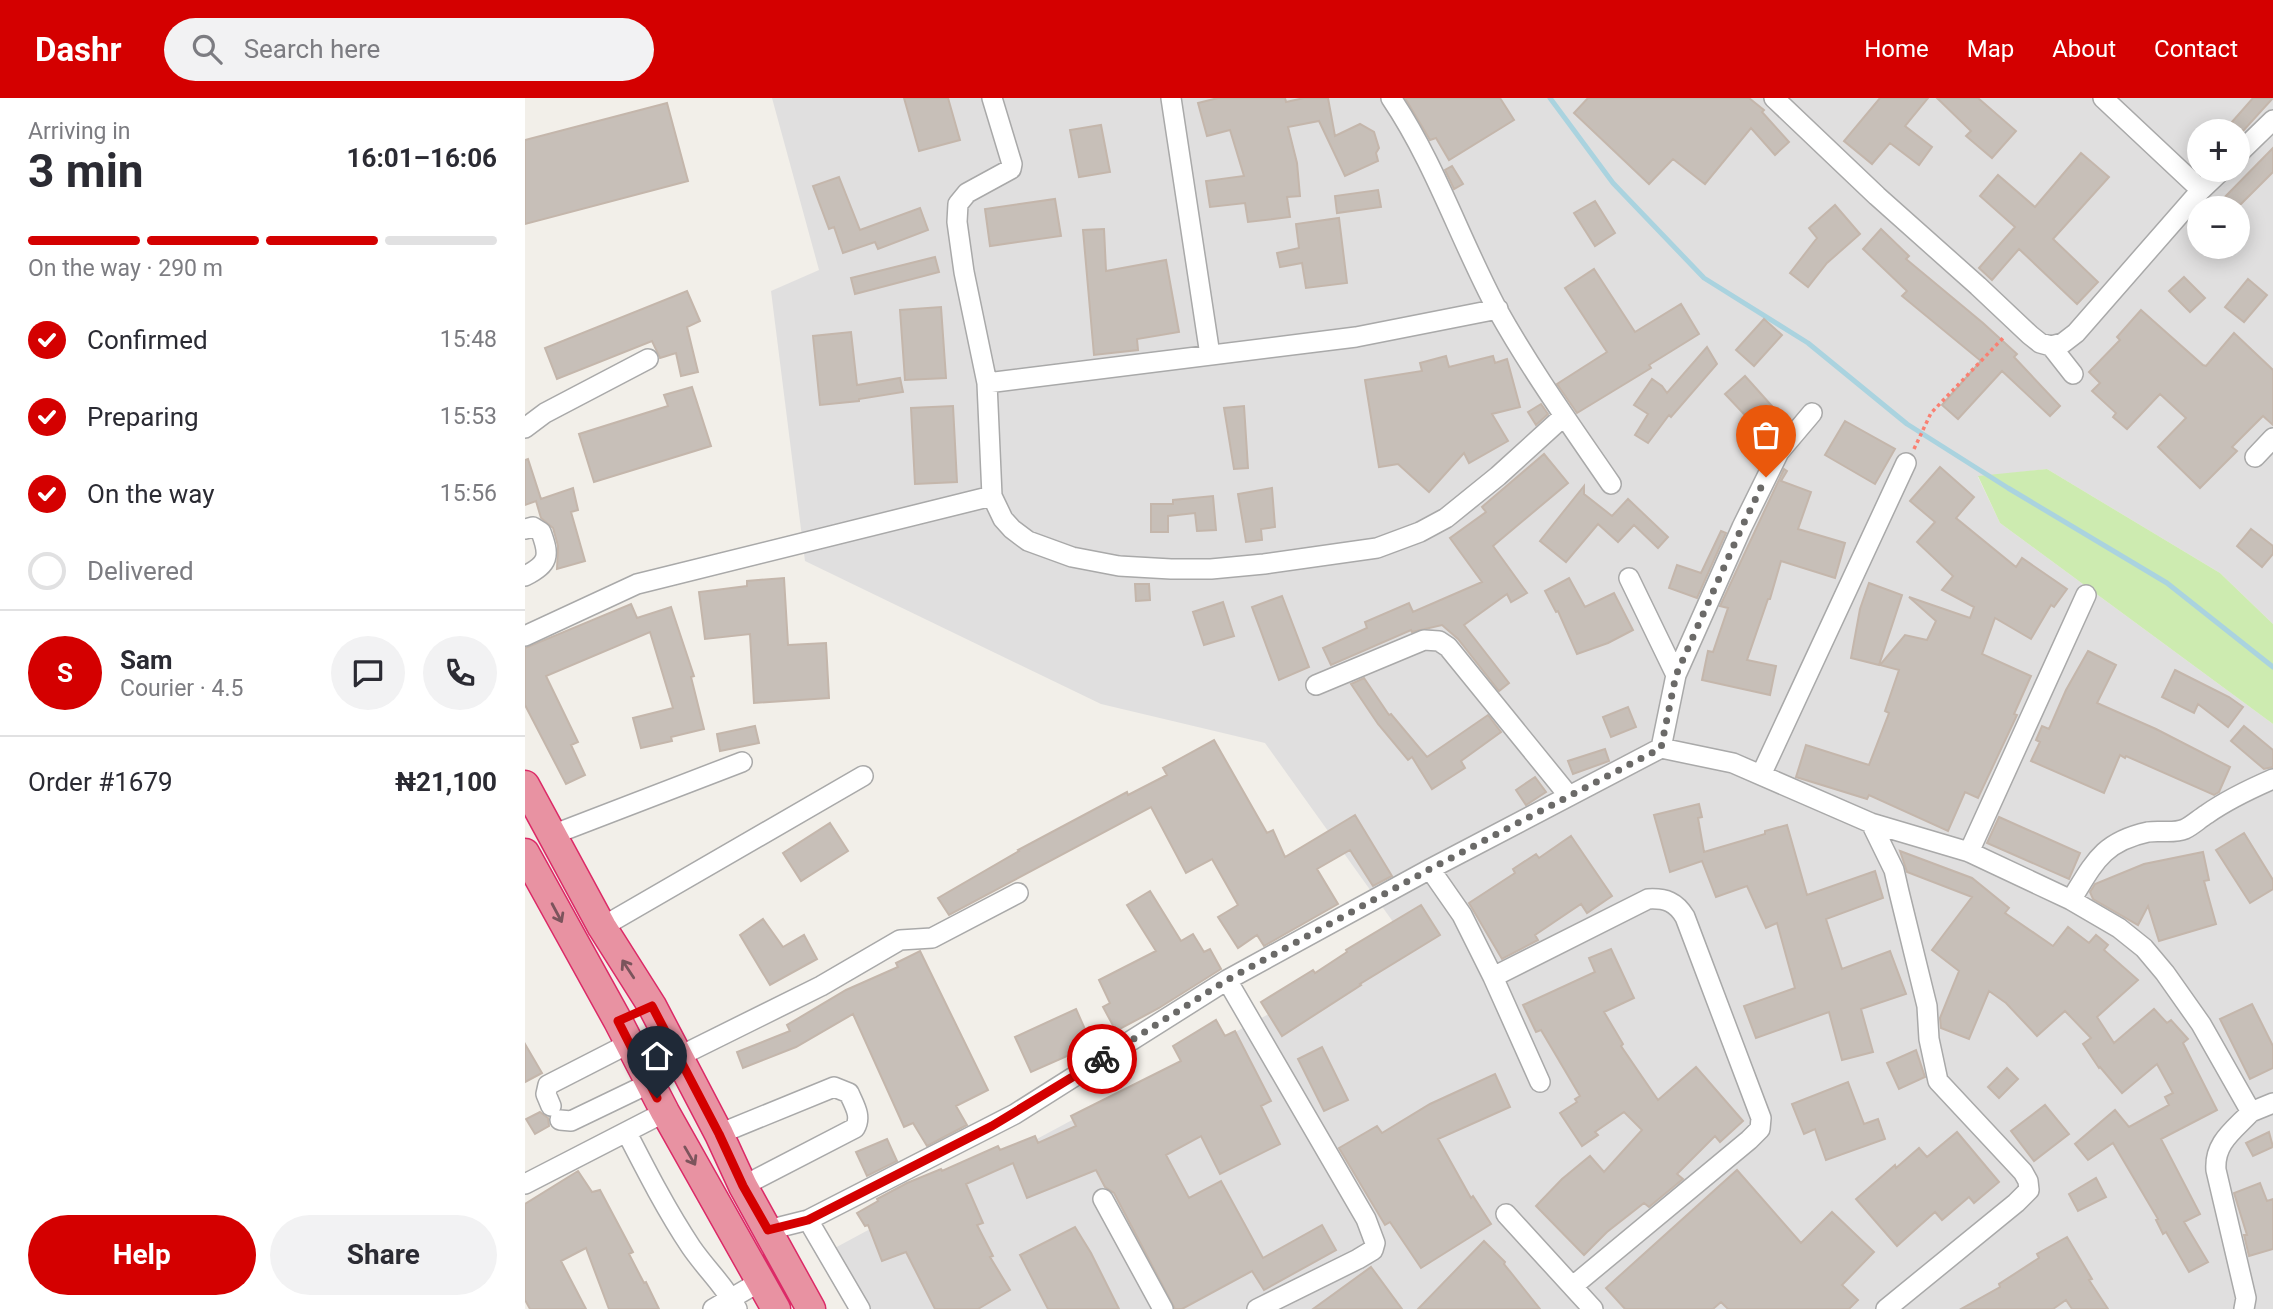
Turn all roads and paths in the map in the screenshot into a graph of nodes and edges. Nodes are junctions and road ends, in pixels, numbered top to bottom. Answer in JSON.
{"nodes":[{"id":1,"x":992,"y":98,"type":"edge"},
{"id":2,"x":1171,"y":98,"type":"edge"},
{"id":3,"x":1391,"y":98,"type":"edge"},
{"id":4,"x":1775,"y":98,"type":"edge"},
{"id":5,"x":2103,"y":98,"type":"edge"},
{"id":6,"x":2273,"y":120,"type":"edge"},
{"id":7,"x":2250,"y":142,"type":"edge"},
{"id":8,"x":2209,"y":182,"type":"edge"},
{"id":9,"x":2201,"y":190,"type":"junction"},
{"id":10,"x":1498,"y":309,"type":"junction"},
{"id":11,"x":2019,"y":326,"type":"junction"},
{"id":12,"x":2052,"y":346,"type":"junction"},
{"id":13,"x":1210,"y":355,"type":"junction"},
{"id":14,"x":648,"y":359,"type":"dead end"},
{"id":15,"x":2073,"y":374,"type":"dead end"},
{"id":16,"x":987,"y":383,"type":"junction"},
{"id":17,"x":1812,"y":413,"type":"dead end"},
{"id":18,"x":1564,"y":416,"type":"junction"},
{"id":19,"x":525,"y":428,"type":"edge"},
{"id":20,"x":2273,"y":438,"type":"edge"},
{"id":21,"x":1919,"y":443,"type":"dead end"},
{"id":22,"x":2255,"y":457,"type":"dead end"},
{"id":23,"x":1906,"y":463,"type":"dead end"},
{"id":24,"x":1611,"y":484,"type":"dead end"},
{"id":25,"x":992,"y":496,"type":"junction"},
{"id":26,"x":525,"y":529,"type":"edge"},
{"id":27,"x":525,"y":576,"type":"edge"},
{"id":28,"x":1629,"y":578,"type":"dead end"},
{"id":29,"x":2086,"y":595,"type":"dead end"},
{"id":30,"x":525,"y":636,"type":"edge"},
{"id":31,"x":1676,"y":675,"type":"junction"},
{"id":32,"x":1316,"y":685,"type":"dead end"},
{"id":33,"x":1661,"y":748,"type":"junction"},
{"id":34,"x":742,"y":762,"type":"dead end"},
{"id":35,"x":1762,"y":775,"type":"junction"},
{"id":36,"x":863,"y":776,"type":"dead end"},
{"id":37,"x":2273,"y":779,"type":"edge"},
{"id":38,"x":525,"y":785,"type":"edge"},
{"id":39,"x":1569,"y":796,"type":"junction"},
{"id":40,"x":1871,"y":823,"type":"junction"},
{"id":41,"x":552,"y":835,"type":"junction"},
{"id":42,"x":1969,"y":852,"type":"junction"},
{"id":43,"x":525,"y":854,"type":"edge"},
{"id":44,"x":1430,"y":869,"type":"junction"},
{"id":45,"x":1018,"y":893,"type":"dead end"},
{"id":46,"x":2071,"y":900,"type":"junction"},
{"id":47,"x":602,"y":928,"type":"junction"},
{"id":48,"x":1493,"y":977,"type":"junction"},
{"id":49,"x":1227,"y":980,"type":"junction"},
{"id":50,"x":652,"y":1006,"type":"junction"},
{"id":51,"x":624,"y":1032,"type":"junction"},
{"id":52,"x":678,"y":1057,"type":"junction"},
{"id":53,"x":1540,"y":1082,"type":"dead end"},
{"id":54,"x":650,"y":1083,"type":"junction"},
{"id":55,"x":2273,"y":1103,"type":"edge"},
{"id":56,"x":665,"y":1112,"type":"junction"},
{"id":57,"x":2251,"y":1112,"type":"junction"},
{"id":58,"x":627,"y":1133,"type":"junction"},
{"id":59,"x":719,"y":1134,"type":"junction"},
{"id":60,"x":525,"y":1184,"type":"edge"},
{"id":61,"x":743,"y":1186,"type":"junction"},
{"id":62,"x":1103,"y":1199,"type":"dead end"},
{"id":63,"x":1506,"y":1214,"type":"dead end"},
{"id":64,"x":808,"y":1220,"type":"junction"},
{"id":65,"x":768,"y":1230,"type":"junction"},
{"id":66,"x":761,"y":1281,"type":"junction"},
{"id":67,"x":1573,"y":1286,"type":"junction"},
{"id":68,"x":734,"y":1303,"type":"edge"},
{"id":69,"x":713,"y":1309,"type":"edge"},
{"id":70,"x":776,"y":1309,"type":"edge"},
{"id":71,"x":811,"y":1309,"type":"edge"},
{"id":72,"x":860,"y":1309,"type":"edge"},
{"id":73,"x":1163,"y":1309,"type":"edge"},
{"id":74,"x":1257,"y":1309,"type":"edge"},
{"id":75,"x":1593,"y":1309,"type":"edge"},
{"id":76,"x":1886,"y":1309,"type":"edge"},
{"id":77,"x":2243,"y":1309,"type":"edge"}],
"edges":[{"from":1,"to":16,"type":"street"},
{"from":2,"to":13,"type":"street"},
{"from":3,"to":10,"type":"street"},
{"from":4,"to":11,"type":"street"},
{"from":5,"to":9,"type":"street"},
{"from":6,"to":7,"type":"street"},
{"from":8,"to":9,"type":"street"},
{"from":9,"to":12,"type":"street"},
{"from":10,"to":13,"type":"street"},
{"from":10,"to":18,"type":"street"},
{"from":11,"to":12,"type":"street"},
{"from":11,"to":21,"type":"path"},
{"from":12,"to":15,"type":"street"},
{"from":13,"to":16,"type":"street"},
{"from":14,"to":19,"type":"street"},
{"from":16,"to":25,"type":"street"},
{"from":17,"to":31,"type":"street"},
{"from":18,"to":24,"type":"street"},
{"from":18,"to":25,"type":"street"},
{"from":20,"to":22,"type":"street"},
{"from":23,"to":35,"type":"street"},
{"from":25,"to":30,"type":"street"},
{"from":26,"to":27,"type":"street"},
{"from":28,"to":31,"type":"street"},
{"from":29,"to":42,"type":"street"},
{"from":31,"to":33,"type":"street"},
{"from":32,"to":39,"type":"street"},
{"from":33,"to":35,"type":"street"},
{"from":33,"to":39,"type":"street"},
{"from":34,"to":41,"type":"street"},
{"from":35,"to":40,"type":"street"},
{"from":36,"to":47,"type":"street"},
{"from":37,"to":46,"type":"street"},
{"from":38,"to":41,"type":"highway"},
{"from":39,"to":44,"type":"street"},
{"from":40,"to":42,"type":"street"},
{"from":40,"to":76,"type":"street"},
{"from":41,"to":47,"type":"highway"},
{"from":42,"to":46,"type":"street"},
{"from":43,"to":51,"type":"highway","one_way":true},
{"from":44,"to":48,"type":"street"},
{"from":44,"to":49,"type":"street"},
{"from":45,"to":52,"type":"street"},
{"from":46,"to":57,"type":"street"},
{"from":50,"to":47,"type":"highway","one_way":true},
{"from":48,"to":53,"type":"street"},
{"from":48,"to":67,"type":"street"},
{"from":49,"to":64,"type":"street"},
{"from":49,"to":74,"type":"street"},
{"from":50,"to":51,"type":"highway"},
{"from":50,"to":52,"type":"highway"},
{"from":51,"to":54,"type":"highway"},
{"from":51,"to":54,"type":"street"},
{"from":52,"to":59,"type":"highway"},
{"from":54,"to":56,"type":"highway"},
{"from":55,"to":57,"type":"street"},
{"from":56,"to":58,"type":"street"},
{"from":56,"to":66,"type":"highway","one_way":true},
{"from":57,"to":77,"type":"street"},
{"from":58,"to":60,"type":"street"},
{"from":58,"to":68,"type":"street"},
{"from":59,"to":61,"type":"highway"},
{"from":59,"to":61,"type":"street"},
{"from":61,"to":65,"type":"highway"},
{"from":62,"to":73,"type":"street"},
{"from":63,"to":67,"type":"street"},
{"from":64,"to":65,"type":"street"},
{"from":64,"to":72,"type":"street"},
{"from":65,"to":71,"type":"highway"},
{"from":66,"to":68,"type":"street"},
{"from":66,"to":70,"type":"highway"},
{"from":67,"to":75,"type":"street"},
{"from":68,"to":69,"type":"street"}]}
